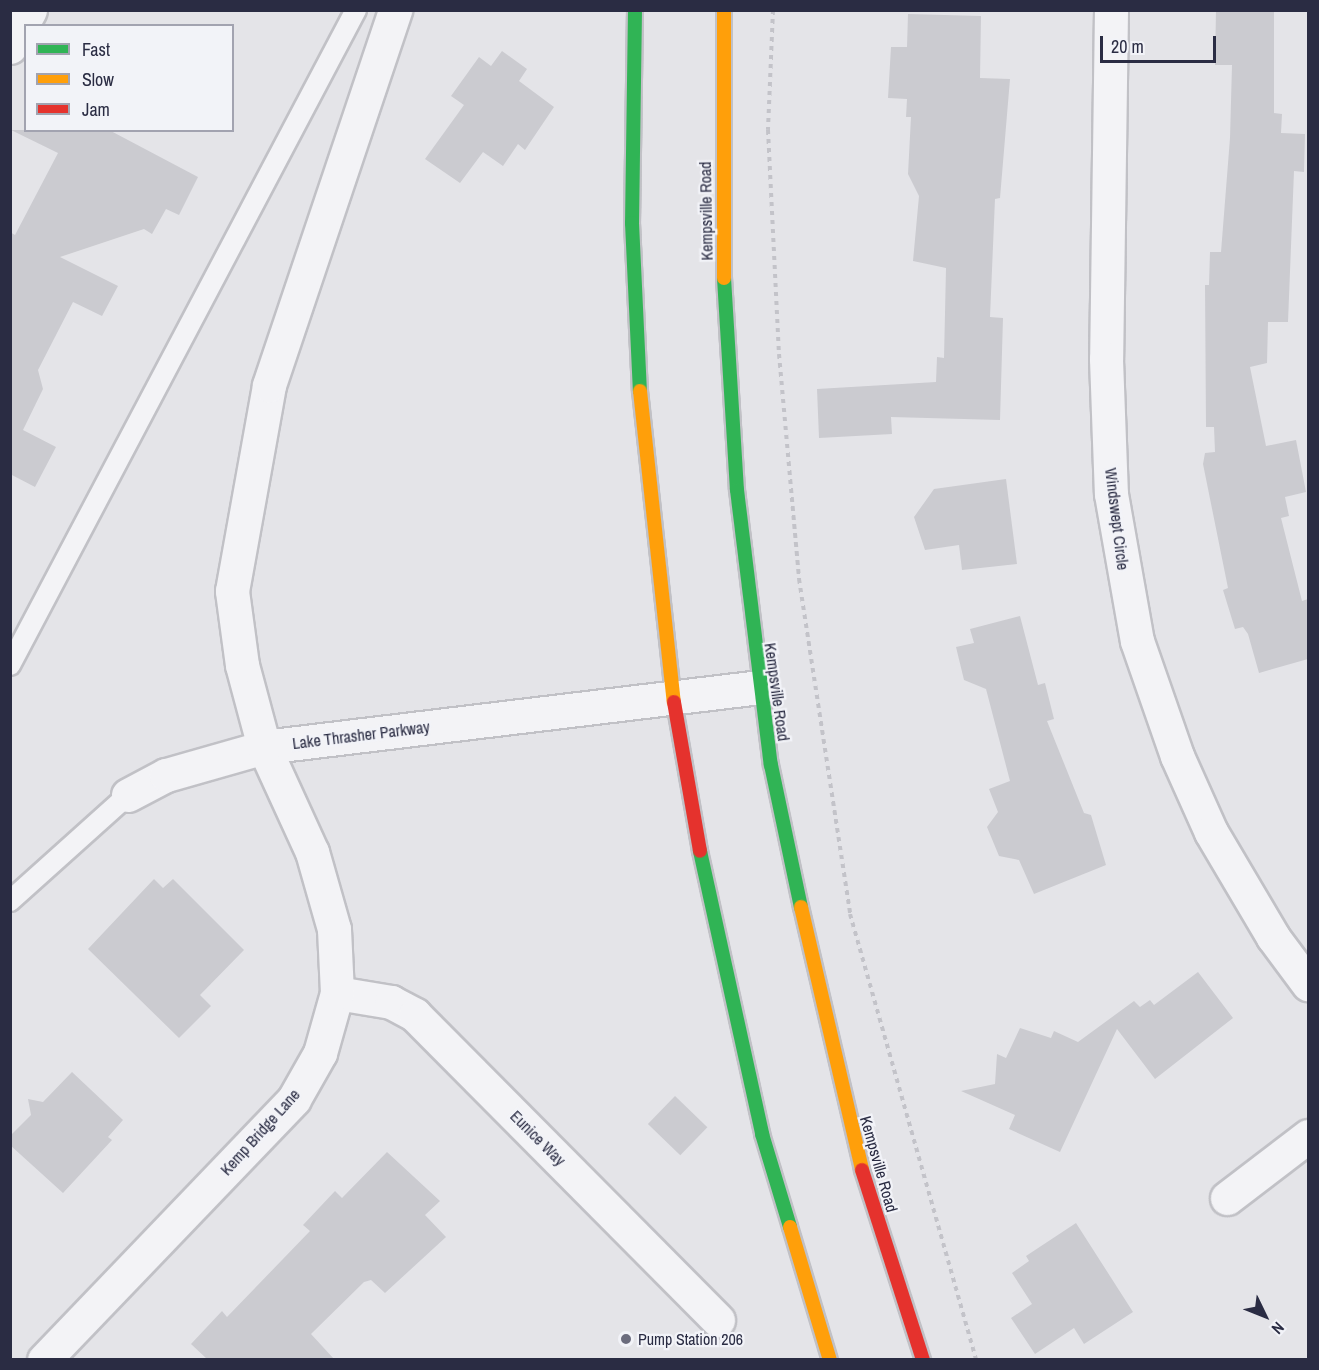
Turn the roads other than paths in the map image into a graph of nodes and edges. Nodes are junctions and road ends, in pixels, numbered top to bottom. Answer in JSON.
{"nodes":[{"id":1,"x":30,"y":10,"type":"edge"},
{"id":2,"x":356,"y":10,"type":"edge"},
{"id":3,"x":395,"y":10,"type":"edge"},
{"id":4,"x":635,"y":10,"type":"edge"},
{"id":5,"x":724,"y":10,"type":"edge"},
{"id":6,"x":1111,"y":10,"type":"edge"},
{"id":7,"x":10,"y":46,"type":"edge"},
{"id":8,"x":10,"y":665,"type":"edge"},
{"id":9,"x":760,"y":687,"type":"junction"},
{"id":10,"x":673,"y":695,"type":"junction"},
{"id":11,"x":264,"y":747,"type":"junction"},
{"id":12,"x":128,"y":795,"type":"joint"},
{"id":13,"x":10,"y":901,"type":"edge"},
{"id":14,"x":1308,"y":984,"type":"edge"},
{"id":15,"x":337,"y":993,"type":"junction"},
{"id":16,"x":1308,"y":1136,"type":"edge"},
{"id":17,"x":1227,"y":1198,"type":"dead end"},
{"id":18,"x":718,"y":1320,"type":"dead end"},
{"id":19,"x":44,"y":1359,"type":"edge"},
{"id":20,"x":830,"y":1359,"type":"edge"},
{"id":21,"x":923,"y":1359,"type":"edge"}],
"edges":[{"from":1,"to":7,"type":"street"},
{"from":2,"to":8,"type":"lane"},
{"from":3,"to":11,"type":"street","name":"Kemp Bridge Lane"},
{"from":4,"to":10,"type":"main road"},
{"from":5,"to":9,"type":"main road","name":"Kempsville Road"},
{"from":6,"to":14,"type":"street","name":"Windswept Circle"},
{"from":9,"to":10,"type":"street","name":"Lake Thrasher Parkway"},
{"from":9,"to":21,"type":"main road","name":"Kempsville Road"},
{"from":10,"to":11,"type":"street","name":"Lake Thrasher Parkway"},
{"from":10,"to":20,"type":"main road"},
{"from":11,"to":12,"type":"street","name":"Lake Thrasher Parkway"},
{"from":11,"to":15,"type":"street","name":"Kemp Bridge Lane"},
{"from":12,"to":13,"type":"lane","name":"Lake Thrasher Parkway"},
{"from":15,"to":18,"type":"street","name":"Eunice Way"},
{"from":15,"to":19,"type":"street","name":"Kemp Bridge Lane"},
{"from":16,"to":17,"type":"street"}]}
